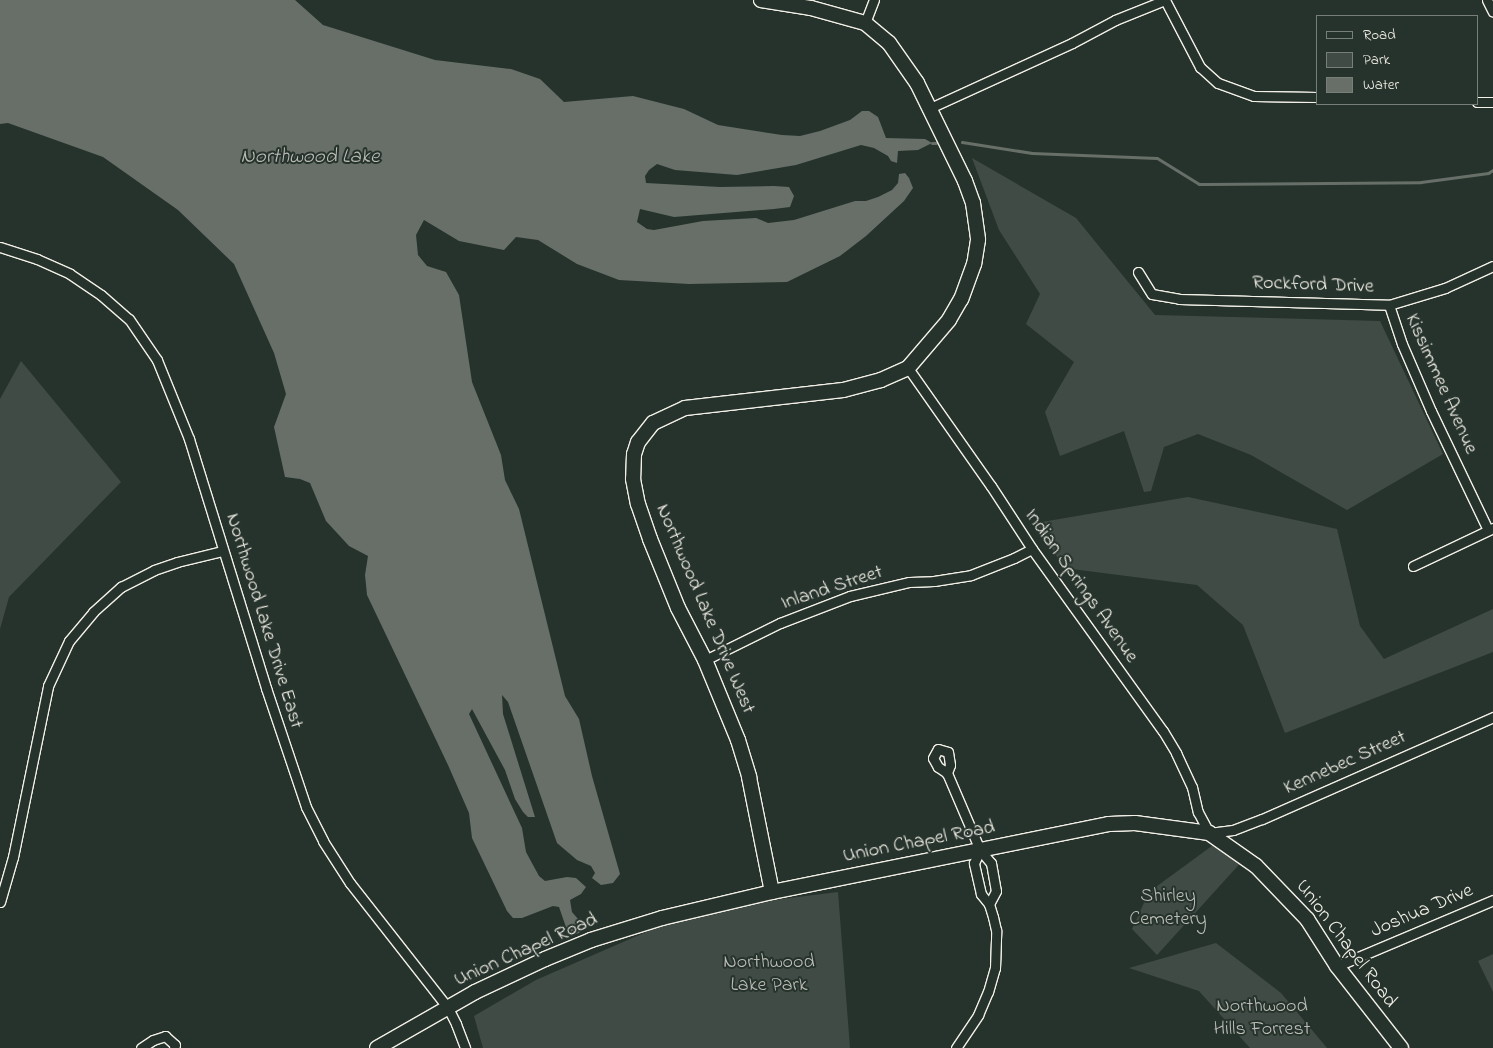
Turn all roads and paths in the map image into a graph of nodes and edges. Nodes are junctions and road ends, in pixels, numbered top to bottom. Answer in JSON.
{"nodes":[{"id":1,"x":761,"y":0,"type":"edge"},
{"id":2,"x":874,"y":0,"type":"edge"},
{"id":3,"x":1165,"y":0,"type":"edge"},
{"id":4,"x":1487,"y":0,"type":"edge"},
{"id":5,"x":1493,"y":12,"type":"edge"},
{"id":6,"x":864,"y":23,"type":"junction"},
{"id":7,"x":1316,"y":97,"type":"edge"},
{"id":8,"x":1478,"y":102,"type":"edge"},
{"id":9,"x":1493,"y":102,"type":"edge"},
{"id":10,"x":930,"y":108,"type":"junction"},
{"id":11,"x":0,"y":248,"type":"edge"},
{"id":12,"x":1493,"y":266,"type":"edge"},
{"id":13,"x":1138,"y":272,"type":"dead end"},
{"id":14,"x":1389,"y":305,"type":"junction"},
{"id":15,"x":908,"y":368,"type":"junction"},
{"id":16,"x":1491,"y":529,"type":"edge"},
{"id":17,"x":1032,"y":549,"type":"junction"},
{"id":18,"x":222,"y":551,"type":"junction"},
{"id":19,"x":1413,"y":566,"type":"dead end"},
{"id":20,"x":705,"y":660,"type":"junction"},
{"id":21,"x":1493,"y":717,"type":"edge"},
{"id":22,"x":947,"y":773,"type":"dead end"},
{"id":23,"x":1209,"y":833,"type":"junction"},
{"id":24,"x":980,"y":850,"type":"junction"},
{"id":25,"x":772,"y":892,"type":"junction"},
{"id":26,"x":1493,"y":900,"type":"edge"},
{"id":27,"x":0,"y":902,"type":"edge"},
{"id":28,"x":989,"y":904,"type":"junction"},
{"id":29,"x":1337,"y":966,"type":"junction"},
{"id":30,"x":448,"y":1008,"type":"junction"},
{"id":31,"x":141,"y":1048,"type":"edge"},
{"id":32,"x":174,"y":1048,"type":"edge"},
{"id":33,"x":377,"y":1048,"type":"edge"},
{"id":34,"x":465,"y":1048,"type":"edge"},
{"id":35,"x":956,"y":1048,"type":"edge"},
{"id":36,"x":1401,"y":1048,"type":"edge"}],
"edges":[{"from":1,"to":6,"type":"street","name":"Northwood Lake Drive West"},
{"from":2,"to":6,"type":"street"},
{"from":3,"to":7,"type":"street"},
{"from":3,"to":10,"type":"street"},
{"from":4,"to":5,"type":"street"},
{"from":6,"to":10,"type":"street","name":"Northwood Lake Drive West"},
{"from":8,"to":9,"type":"street"},
{"from":10,"to":15,"type":"street","name":"Northwood Lake Drive West"},
{"from":11,"to":18,"type":"street","name":"Northwood Lake Drive East"},
{"from":12,"to":14,"type":"street","name":"Rockford Drive"},
{"from":13,"to":14,"type":"street","name":"Rockford Drive"},
{"from":14,"to":16,"type":"street","name":"Kissimmee Avenue"},
{"from":15,"to":17,"type":"street","name":"Indian Springs Avenue"},
{"from":15,"to":20,"type":"street","name":"Northwood Lake Drive West"},
{"from":16,"to":19,"type":"street"},
{"from":17,"to":20,"type":"street","name":"Inland Street"},
{"from":17,"to":23,"type":"street","name":"Indian Springs Avenue"},
{"from":18,"to":27,"type":"street"},
{"from":18,"to":30,"type":"street","name":"Northwood Lake Drive East"},
{"from":20,"to":25,"type":"street","name":"Northwood Lake Drive West"},
{"from":21,"to":23,"type":"street","name":"Kennebec Street"},
{"from":22,"to":24,"type":"street"},
{"from":23,"to":24,"type":"street","name":"Union Chapel Road"},
{"from":23,"to":29,"type":"street","name":"Union Chapel Road"},
{"from":24,"to":25,"type":"street","name":"Union Chapel Road"},
{"from":24,"to":28,"type":"street"},
{"from":24,"to":28,"type":"street"},
{"from":25,"to":30,"type":"street","name":"Union Chapel Road"},
{"from":26,"to":29,"type":"street","name":"Joshua Drive"},
{"from":28,"to":35,"type":"street"},
{"from":29,"to":36,"type":"street","name":"Union Chapel Road"},
{"from":30,"to":33,"type":"street","name":"Union Chapel Road"},
{"from":30,"to":34,"type":"street","name":"Northwood Lake Drive East"},
{"from":31,"to":32,"type":"street"}]}
